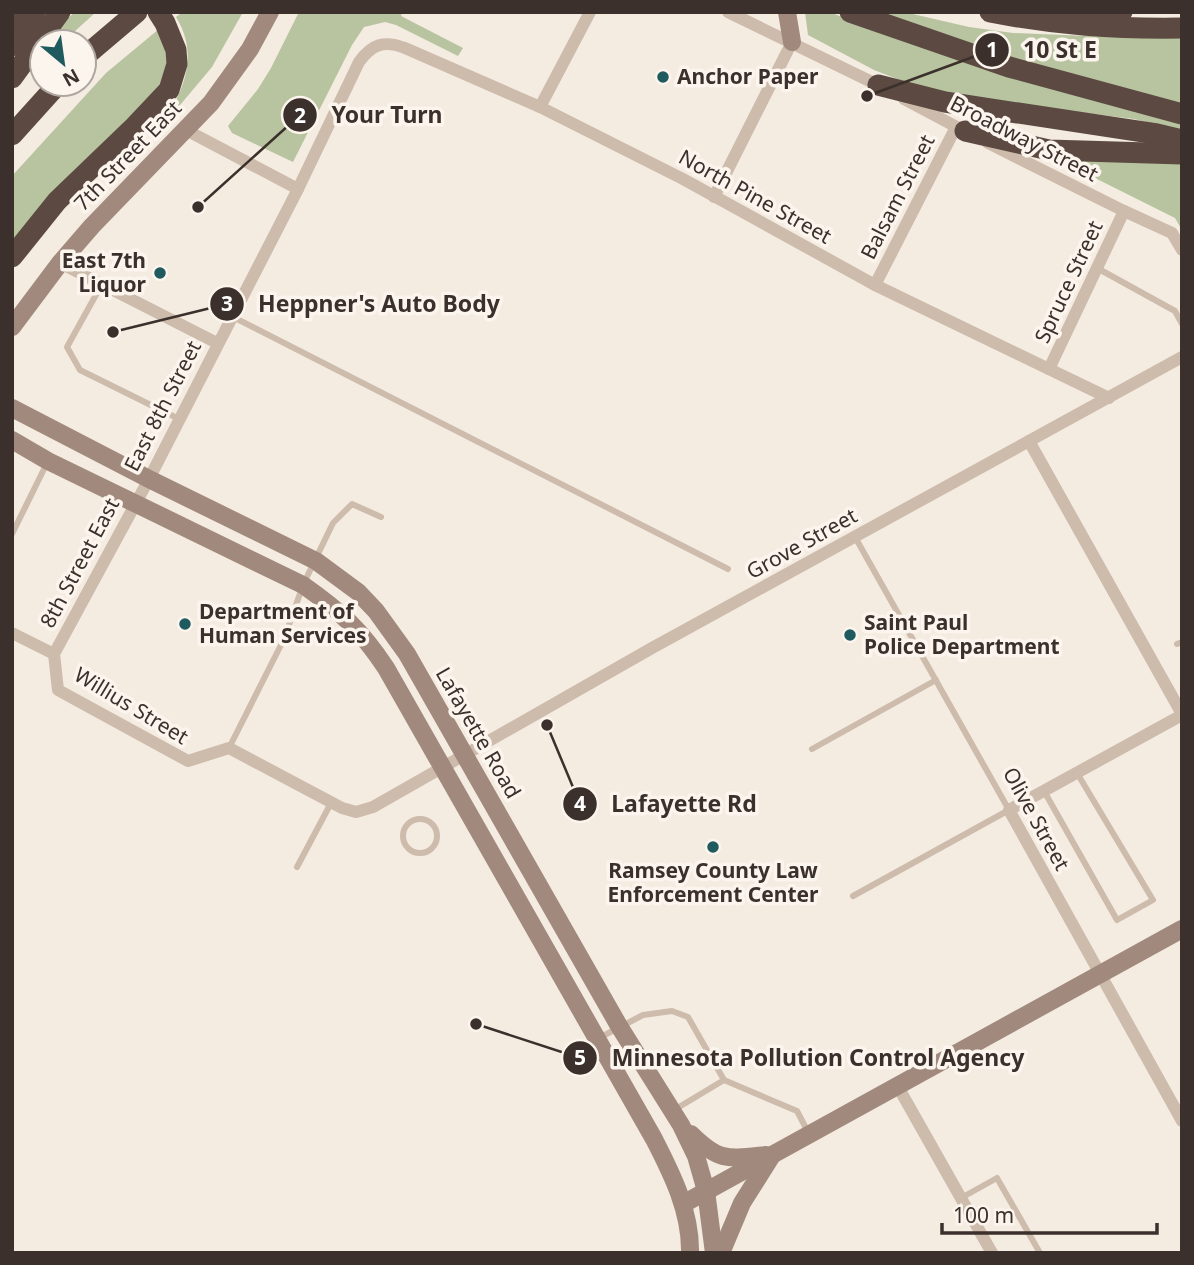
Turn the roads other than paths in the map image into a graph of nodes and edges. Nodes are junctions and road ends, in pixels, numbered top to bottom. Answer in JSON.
{"nodes":[{"id":1,"x":60,"y":12,"type":"edge"},
{"id":2,"x":137,"y":12,"type":"edge"},
{"id":3,"x":158,"y":12,"type":"edge"},
{"id":4,"x":270,"y":12,"type":"edge"},
{"id":5,"x":590,"y":12,"type":"edge"},
{"id":6,"x":728,"y":12,"type":"edge"},
{"id":7,"x":850,"y":12,"type":"edge"},
{"id":8,"x":992,"y":12,"type":"edge"},
{"id":9,"x":1122,"y":12,"type":"edge"},
{"id":10,"x":787,"y":13,"type":"edge"},
{"id":11,"x":28,"y":14,"type":"edge"},
{"id":12,"x":1182,"y":28,"type":"edge"},
{"id":13,"x":792,"y":41,"type":"junction"},
{"id":14,"x":378,"y":43,"type":"joint"},
{"id":15,"x":98,"y":45,"type":"edge"},
{"id":16,"x":12,"y":46,"type":"edge"},
{"id":17,"x":12,"y":64,"type":"edge"},
{"id":18,"x":12,"y":78,"type":"edge"},
{"id":19,"x":878,"y":85,"type":"junction"},
{"id":20,"x":45,"y":98,"type":"edge"},
{"id":21,"x":540,"y":107,"type":"junction"},
{"id":22,"x":1182,"y":114,"type":"edge"},
{"id":23,"x":960,"y":129,"type":"junction"},
{"id":24,"x":186,"y":130,"type":"junction"},
{"id":25,"x":12,"y":135,"type":"edge"},
{"id":26,"x":1182,"y":140,"type":"edge"},
{"id":27,"x":1182,"y":154,"type":"edge"},
{"id":28,"x":298,"y":189,"type":"junction"},
{"id":29,"x":714,"y":197,"type":"junction"},
{"id":30,"x":1124,"y":211,"type":"junction"},
{"id":31,"x":1182,"y":250,"type":"edge"},
{"id":32,"x":12,"y":257,"type":"edge"},
{"id":33,"x":60,"y":263,"type":"junction"},
{"id":34,"x":1097,"y":268,"type":"junction"},
{"id":35,"x":103,"y":284,"type":"junction"},
{"id":36,"x":875,"y":285,"type":"junction"},
{"id":37,"x":231,"y":316,"type":"junction"},
{"id":38,"x":1182,"y":324,"type":"edge"},
{"id":39,"x":12,"y":327,"type":"edge"},
{"id":40,"x":217,"y":343,"type":"junction"},
{"id":41,"x":1182,"y":357,"type":"edge"},
{"id":42,"x":1049,"y":369,"type":"junction"},
{"id":43,"x":1109,"y":398,"type":"junction"},
{"id":44,"x":12,"y":408,"type":"edge"},
{"id":45,"x":179,"y":419,"type":"junction"},
{"id":46,"x":12,"y":440,"type":"edge"},
{"id":47,"x":1029,"y":441,"type":"junction"},
{"id":48,"x":48,"y":461,"type":"junction"},
{"id":49,"x":142,"y":491,"type":"junction"},
{"id":50,"x":381,"y":517,"type":"dead end"},
{"id":51,"x":12,"y":534,"type":"edge"},
{"id":52,"x":855,"y":537,"type":"junction"},
{"id":53,"x":316,"y":561,"type":"junction"},
{"id":54,"x":728,"y":569,"type":"dead end"},
{"id":55,"x":303,"y":585,"type":"junction"},
{"id":56,"x":12,"y":633,"type":"edge"},
{"id":57,"x":54,"y":654,"type":"junction"},
{"id":58,"x":936,"y":680,"type":"junction"},
{"id":59,"x":1182,"y":715,"type":"edge"},
{"id":60,"x":229,"y":748,"type":"junction"},
{"id":61,"x":812,"y":749,"type":"dead end"},
{"id":62,"x":463,"y":754,"type":"junction"},
{"id":63,"x":442,"y":766,"type":"junction"},
{"id":64,"x":1077,"y":773,"type":"junction"},
{"id":65,"x":1044,"y":791,"type":"junction"},
{"id":66,"x":331,"y":803,"type":"junction"},
{"id":67,"x":1009,"y":810,"type":"junction"},
{"id":68,"x":429,"y":851,"type":"joint"},
{"id":69,"x":297,"y":867,"type":"dead end"},
{"id":70,"x":853,"y":896,"type":"dead end"},
{"id":71,"x":1182,"y":929,"type":"edge"},
{"id":72,"x":1100,"y":973,"type":"junction"},
{"id":73,"x":619,"y":1026,"type":"junction"},
{"id":74,"x":597,"y":1039,"type":"junction"},
{"id":75,"x":724,"y":1080,"type":"junction"},
{"id":76,"x":897,"y":1085,"type":"junction"},
{"id":77,"x":677,"y":1118,"type":"junction"},
{"id":78,"x":1182,"y":1121,"type":"edge"},
{"id":79,"x":809,"y":1134,"type":"junction"},
{"id":80,"x":773,"y":1154,"type":"junction"},
{"id":81,"x":706,"y":1191,"type":"junction"},
{"id":82,"x":961,"y":1198,"type":"junction"},
{"id":83,"x":683,"y":1203,"type":"junction"},
{"id":84,"x":690,"y":1253,"type":"edge"},
{"id":85,"x":714,"y":1253,"type":"edge"},
{"id":86,"x":720,"y":1253,"type":"edge"},
{"id":87,"x":992,"y":1253,"type":"edge"},
{"id":88,"x":1040,"y":1253,"type":"edge"}],
"edges":[{"from":1,"to":18,"type":"highway"},
{"from":2,"to":15,"type":"highway"},
{"from":3,"to":32,"type":"highway"},
{"from":4,"to":24,"type":"main road","name":"7th Street East"},
{"from":5,"to":21,"type":"street"},
{"from":6,"to":13,"type":"street","name":"Broadway Street"},
{"from":7,"to":22,"type":"highway"},
{"from":8,"to":9,"type":"highway"},
{"from":8,"to":12,"type":"highway"},
{"from":10,"to":13,"type":"main road"},
{"from":11,"to":16,"type":"highway"},
{"from":11,"to":17,"type":"highway"},
{"from":13,"to":19,"type":"street","name":"Broadway Street"},
{"from":13,"to":29,"type":"street"},
{"from":14,"to":21,"type":"street","name":"North Pine Street"},
{"from":14,"to":28,"type":"street","name":"East 8th Street"},
{"from":19,"to":23,"type":"street","name":"Broadway Street"},
{"from":19,"to":26,"type":"highway"},
{"from":20,"to":25,"type":"highway"},
{"from":21,"to":29,"type":"street","name":"North Pine Street"},
{"from":23,"to":27,"type":"highway"},
{"from":23,"to":30,"type":"street","name":"Broadway Street"},
{"from":23,"to":36,"type":"street","name":"Balsam Street"},
{"from":24,"to":28,"type":"street"},
{"from":24,"to":33,"type":"main road","name":"7th Street East"},
{"from":28,"to":37,"type":"street","name":"East 8th Street"},
{"from":29,"to":36,"type":"street","name":"North Pine Street"},
{"from":30,"to":31,"type":"street","name":"Broadway Street"},
{"from":30,"to":34,"type":"street","name":"Spruce Street"},
{"from":33,"to":35,"type":"street"},
{"from":33,"to":39,"type":"main road","name":"7th Street East"},
{"from":34,"to":38,"type":"lane"},
{"from":34,"to":42,"type":"street","name":"Spruce Street"},
{"from":35,"to":40,"type":"street"},
{"from":35,"to":45,"type":"lane"},
{"from":36,"to":42,"type":"street","name":"North Pine Street"},
{"from":37,"to":40,"type":"street","name":"East 8th Street"},
{"from":37,"to":54,"type":"lane"},
{"from":40,"to":45,"type":"street","name":"East 8th Street"},
{"from":41,"to":43,"type":"street","name":"Grove Street"},
{"from":42,"to":43,"type":"street","name":"North Pine Street"},
{"from":43,"to":47,"type":"street","name":"Grove Street"},
{"from":44,"to":49,"type":"main road","name":"Lafayette Road"},
{"from":45,"to":49,"type":"street","name":"East 8th Street"},
{"from":46,"to":48,"type":"main road","name":"Lafayette Road"},
{"from":47,"to":52,"type":"street","name":"Grove Street"},
{"from":47,"to":59,"type":"street"},
{"from":48,"to":49,"type":"main road","name":"Lafayette Road"},
{"from":48,"to":51,"type":"lane"},
{"from":49,"to":53,"type":"main road","name":"Lafayette Road"},
{"from":49,"to":55,"type":"main road","name":"Lafayette Road"},
{"from":49,"to":57,"type":"street","name":"8th Street East"},
{"from":50,"to":53,"type":"lane"},
{"from":52,"to":58,"type":"lane","name":"Olive Street"},
{"from":52,"to":62,"type":"street","name":"Grove Street"},
{"from":53,"to":55,"type":"lane"},
{"from":53,"to":62,"type":"main road","name":"Lafayette Road"},
{"from":55,"to":60,"type":"lane"},
{"from":55,"to":63,"type":"main road","name":"Lafayette Road"},
{"from":56,"to":57,"type":"street","name":"Willius Street"},
{"from":57,"to":60,"type":"street","name":"Willius Street"},
{"from":58,"to":61,"type":"lane"},
{"from":58,"to":67,"type":"lane","name":"Olive Street"},
{"from":59,"to":64,"type":"street"},
{"from":60,"to":66,"type":"street"},
{"from":62,"to":63,"type":"street","name":"Grove Street"},
{"from":62,"to":73,"type":"main road","name":"Lafayette Road"},
{"from":63,"to":66,"type":"street"},
{"from":63,"to":74,"type":"main road","name":"Lafayette Road"},
{"from":64,"to":65,"type":"street"},
{"from":64,"to":65,"type":"lane"},
{"from":65,"to":67,"type":"street"},
{"from":66,"to":69,"type":"lane"},
{"from":67,"to":70,"type":"lane"},
{"from":67,"to":72,"type":"street","name":"Olive Street"},
{"from":68,"to":68,"type":"lane"},
{"from":71,"to":72,"type":"main road"},
{"from":72,"to":76,"type":"main road"},
{"from":72,"to":78,"type":"street","name":"Olive Street"},
{"from":73,"to":74,"type":"lane"},
{"from":73,"to":75,"type":"lane"},
{"from":73,"to":77,"type":"main road","name":"Lafayette Road"},
{"from":74,"to":83,"type":"main road","name":"Lafayette Road"},
{"from":75,"to":77,"type":"lane"},
{"from":75,"to":79,"type":"lane"},
{"from":76,"to":79,"type":"main road"},
{"from":76,"to":82,"type":"street"},
{"from":77,"to":80,"type":"main road"},
{"from":77,"to":81,"type":"main road","name":"Lafayette Road"},
{"from":79,"to":80,"type":"main road"},
{"from":80,"to":81,"type":"main road"},
{"from":80,"to":86,"type":"main road"},
{"from":81,"to":83,"type":"main road"},
{"from":81,"to":85,"type":"main road","name":"Lafayette Road"},
{"from":82,"to":87,"type":"street"},
{"from":82,"to":88,"type":"lane"},
{"from":83,"to":84,"type":"main road","name":"Lafayette Road"}]}
